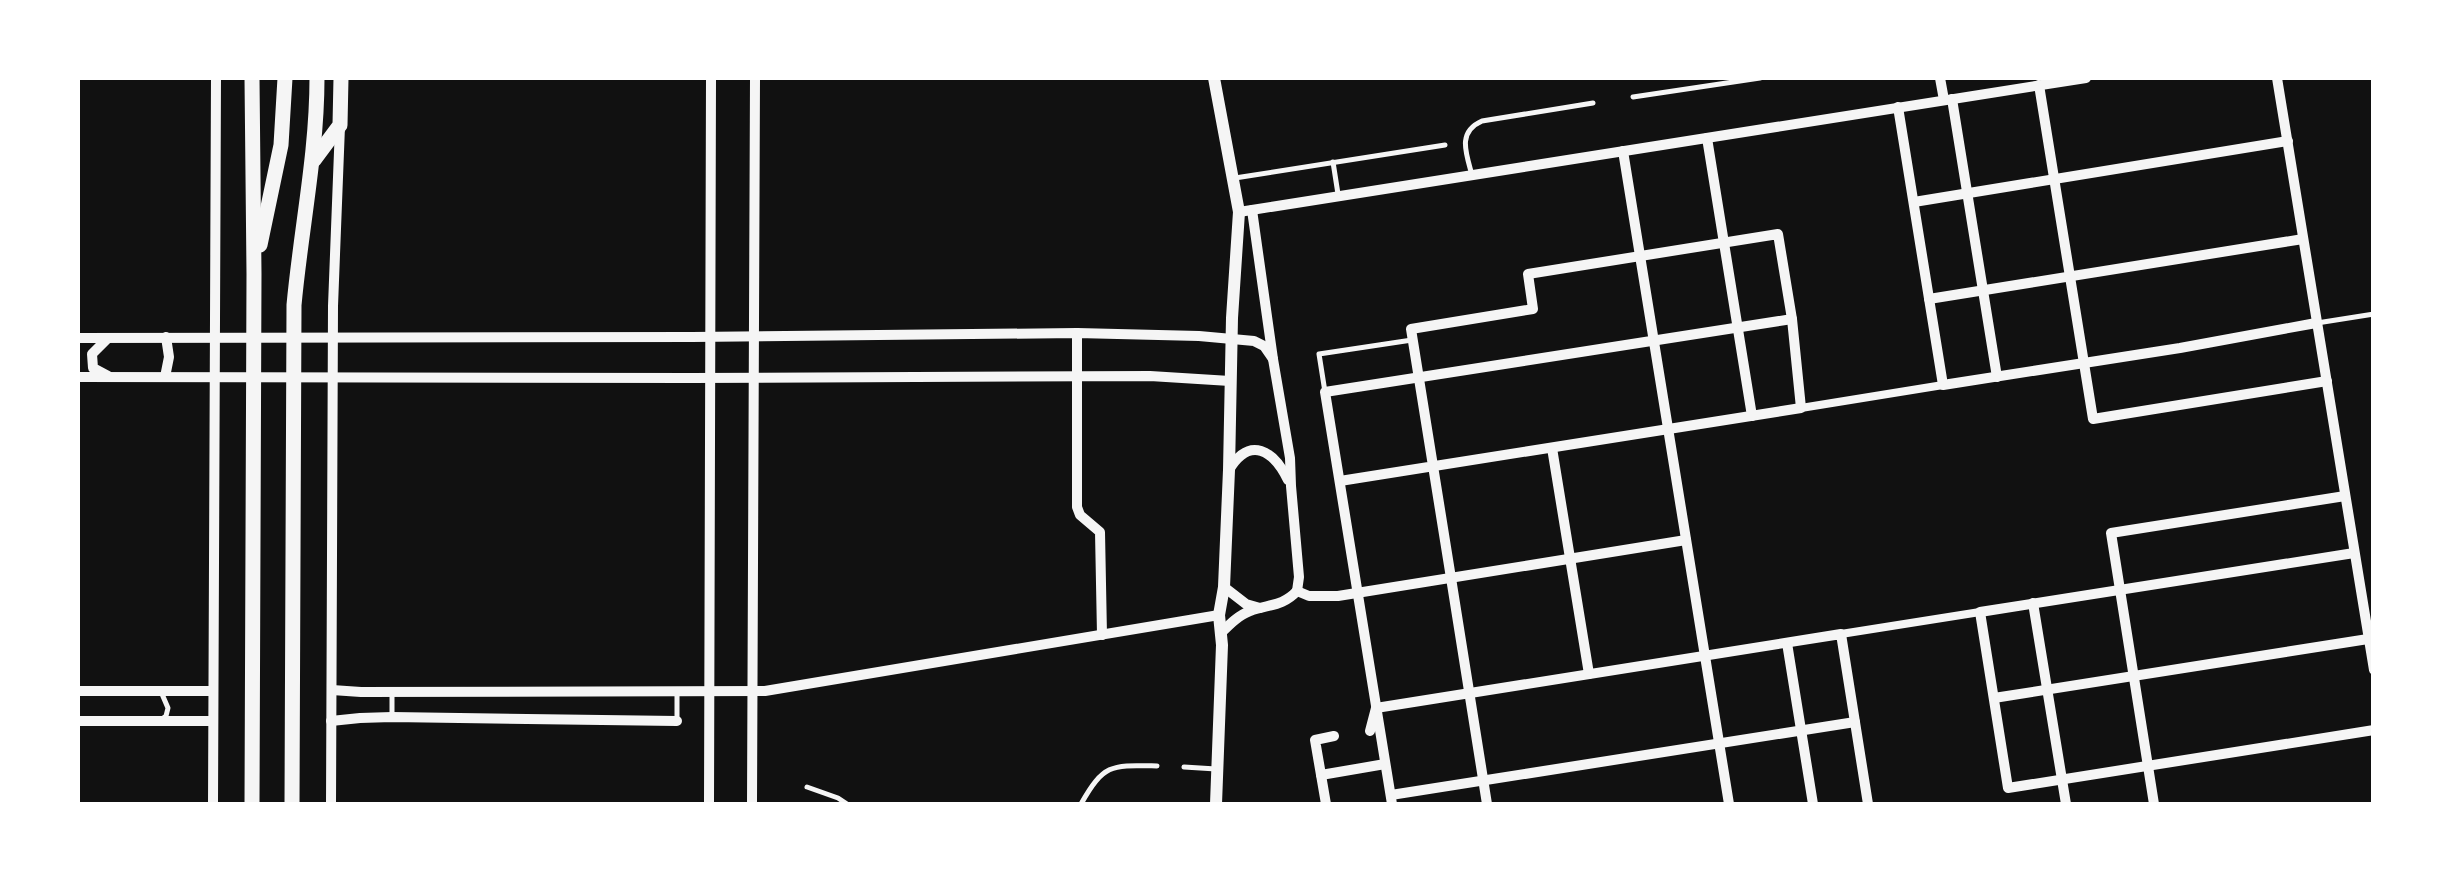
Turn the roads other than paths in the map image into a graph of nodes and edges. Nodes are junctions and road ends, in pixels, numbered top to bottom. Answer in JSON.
{"nodes":[{"id":1,"x":216,"y":78,"type":"edge"},
{"id":2,"x":252,"y":78,"type":"edge"},
{"id":3,"x":285,"y":78,"type":"edge"},
{"id":4,"x":317,"y":78,"type":"edge"},
{"id":5,"x":341,"y":78,"type":"edge"},
{"id":6,"x":711,"y":78,"type":"edge"},
{"id":7,"x":754,"y":78,"type":"edge"},
{"id":8,"x":1214,"y":78,"type":"edge"},
{"id":9,"x":1760,"y":78,"type":"edge"},
{"id":10,"x":1940,"y":78,"type":"edge"},
{"id":11,"x":2086,"y":78,"type":"edge"},
{"id":12,"x":2277,"y":78,"type":"edge"},
{"id":13,"x":2039,"y":85,"type":"junction"},
{"id":14,"x":1633,"y":98,"type":"dead end"},
{"id":15,"x":1948,"y":100,"type":"junction"},
{"id":16,"x":1593,"y":104,"type":"dead end"},
{"id":17,"x":1898,"y":108,"type":"junction"},
{"id":18,"x":340,"y":124,"type":"junction"},
{"id":19,"x":1708,"y":138,"type":"junction"},
{"id":20,"x":2288,"y":141,"type":"junction"},
{"id":21,"x":1444,"y":144,"type":"dead end"},
{"id":22,"x":1623,"y":151,"type":"junction"},
{"id":23,"x":313,"y":162,"type":"junction"},
{"id":24,"x":1332,"y":162,"type":"junction"},
{"id":25,"x":1472,"y":175,"type":"junction"},
{"id":26,"x":1232,"y":178,"type":"junction"},
{"id":27,"x":2054,"y":179,"type":"junction"},
{"id":28,"x":1967,"y":193,"type":"junction"},
{"id":29,"x":1338,"y":196,"type":"junction"},
{"id":30,"x":1914,"y":202,"type":"junction"},
{"id":31,"x":1245,"y":211,"type":"junction"},
{"id":32,"x":2303,"y":239,"type":"junction"},
{"id":33,"x":1724,"y":242,"type":"junction"},
{"id":34,"x":1640,"y":256,"type":"junction"},
{"id":35,"x":254,"y":274,"type":"junction"},
{"id":36,"x":2070,"y":276,"type":"junction"},
{"id":37,"x":1983,"y":290,"type":"junction"},
{"id":38,"x":1929,"y":299,"type":"junction"},
{"id":39,"x":2374,"y":314,"type":"edge"},
{"id":40,"x":1792,"y":318,"type":"junction"},
{"id":41,"x":2316,"y":323,"type":"junction"},
{"id":42,"x":1738,"y":327,"type":"junction"},
{"id":43,"x":1077,"y":333,"type":"junction"},
{"id":44,"x":1412,"y":334,"type":"junction"},
{"id":45,"x":710,"y":336,"type":"junction"},
{"id":46,"x":753,"y":336,"type":"junction"},
{"id":47,"x":78,"y":338,"type":"edge"},
{"id":48,"x":108,"y":338,"type":"junction"},
{"id":49,"x":166,"y":338,"type":"junction"},
{"id":50,"x":215,"y":338,"type":"junction"},
{"id":51,"x":254,"y":338,"type":"junction"},
{"id":52,"x":294,"y":338,"type":"junction"},
{"id":53,"x":333,"y":338,"type":"junction"},
{"id":54,"x":1232,"y":338,"type":"junction"},
{"id":55,"x":1654,"y":340,"type":"junction"},
{"id":56,"x":1273,"y":359,"type":"junction"},
{"id":57,"x":2084,"y":363,"type":"junction"},
{"id":58,"x":1078,"y":376,"type":"junction"},
{"id":59,"x":78,"y":377,"type":"edge"},
{"id":60,"x":110,"y":377,"type":"junction"},
{"id":61,"x":165,"y":377,"type":"junction"},
{"id":62,"x":215,"y":377,"type":"junction"},
{"id":63,"x":254,"y":377,"type":"junction"},
{"id":64,"x":294,"y":377,"type":"junction"},
{"id":65,"x":333,"y":377,"type":"junction"},
{"id":66,"x":1997,"y":377,"type":"junction"},
{"id":67,"x":710,"y":378,"type":"junction"},
{"id":68,"x":753,"y":378,"type":"junction"},
{"id":69,"x":1418,"y":378,"type":"junction"},
{"id":70,"x":1230,"y":381,"type":"junction"},
{"id":71,"x":2327,"y":381,"type":"junction"},
{"id":72,"x":1943,"y":386,"type":"junction"},
{"id":73,"x":1326,"y":392,"type":"junction"},
{"id":74,"x":1801,"y":408,"type":"junction"},
{"id":75,"x":1752,"y":416,"type":"junction"},
{"id":76,"x":1668,"y":429,"type":"junction"},
{"id":77,"x":1552,"y":448,"type":"junction"},
{"id":78,"x":1433,"y":467,"type":"junction"},
{"id":79,"x":1229,"y":470,"type":"junction"},
{"id":80,"x":1340,"y":482,"type":"junction"},
{"id":81,"x":1290,"y":486,"type":"junction"},
{"id":82,"x":2345,"y":496,"type":"junction"},
{"id":83,"x":1686,"y":540,"type":"junction"},
{"id":84,"x":2354,"y":552,"type":"junction"},
{"id":85,"x":1570,"y":558,"type":"junction"},
{"id":86,"x":1451,"y":578,"type":"junction"},
{"id":87,"x":1224,"y":587,"type":"junction"},
{"id":88,"x":2119,"y":590,"type":"junction"},
{"id":89,"x":1297,"y":591,"type":"junction"},
{"id":90,"x":1358,"y":593,"type":"junction"},
{"id":91,"x":2034,"y":604,"type":"junction"},
{"id":92,"x":1260,"y":608,"type":"junction"},
{"id":93,"x":1980,"y":612,"type":"junction"},
{"id":94,"x":1220,"y":615,"type":"junction"},
{"id":95,"x":1222,"y":632,"type":"junction"},
{"id":96,"x":1841,"y":634,"type":"junction"},
{"id":97,"x":1102,"y":635,"type":"junction"},
{"id":98,"x":2368,"y":639,"type":"junction"},
{"id":99,"x":1787,"y":643,"type":"junction"},
{"id":100,"x":1705,"y":656,"type":"junction"},
{"id":101,"x":2374,"y":670,"type":"edge"},
{"id":102,"x":1588,"y":674,"type":"junction"},
{"id":103,"x":2133,"y":676,"type":"junction"},
{"id":104,"x":332,"y":690,"type":"junction"},
{"id":105,"x":2048,"y":690,"type":"junction"},
{"id":106,"x":78,"y":691,"type":"edge"},
{"id":107,"x":160,"y":691,"type":"junction"},
{"id":108,"x":213,"y":691,"type":"junction"},
{"id":109,"x":392,"y":692,"type":"junction"},
{"id":110,"x":677,"y":692,"type":"junction"},
{"id":111,"x":709,"y":692,"type":"junction"},
{"id":112,"x":752,"y":692,"type":"junction"},
{"id":113,"x":1470,"y":693,"type":"junction"},
{"id":114,"x":1994,"y":698,"type":"junction"},
{"id":115,"x":1376,"y":708,"type":"junction"},
{"id":116,"x":392,"y":718,"type":"junction"},
{"id":117,"x":78,"y":721,"type":"edge"},
{"id":118,"x":160,"y":721,"type":"junction"},
{"id":119,"x":213,"y":721,"type":"junction"},
{"id":120,"x":331,"y":721,"type":"junction"},
{"id":121,"x":677,"y":721,"type":"joint"},
{"id":122,"x":1855,"y":722,"type":"junction"},
{"id":123,"x":1801,"y":730,"type":"junction"},
{"id":124,"x":2374,"y":730,"type":"edge"},
{"id":125,"x":1370,"y":731,"type":"dead end"},
{"id":126,"x":1334,"y":736,"type":"dead end"},
{"id":127,"x":1719,"y":744,"type":"junction"},
{"id":128,"x":1386,"y":764,"type":"junction"},
{"id":129,"x":1157,"y":766,"type":"dead end"},
{"id":130,"x":2148,"y":766,"type":"junction"},
{"id":131,"x":1184,"y":767,"type":"dead end"},
{"id":132,"x":1218,"y":769,"type":"junction"},
{"id":133,"x":1321,"y":775,"type":"junction"},
{"id":134,"x":2062,"y":779,"type":"junction"},
{"id":135,"x":1484,"y":781,"type":"junction"},
{"id":136,"x":807,"y":787,"type":"dead end"},
{"id":137,"x":752,"y":788,"type":"junction"},
{"id":138,"x":765,"y":788,"type":"dead end"},
{"id":139,"x":1391,"y":800,"type":"edge"},
{"id":140,"x":213,"y":804,"type":"edge"},
{"id":141,"x":252,"y":804,"type":"edge"},
{"id":142,"x":292,"y":804,"type":"edge"},
{"id":143,"x":331,"y":804,"type":"edge"},
{"id":144,"x":709,"y":804,"type":"edge"},
{"id":145,"x":752,"y":804,"type":"edge"},
{"id":146,"x":847,"y":804,"type":"edge"},
{"id":147,"x":1081,"y":804,"type":"edge"},
{"id":148,"x":1216,"y":804,"type":"edge"},
{"id":149,"x":1326,"y":804,"type":"edge"},
{"id":150,"x":1488,"y":804,"type":"edge"},
{"id":151,"x":1729,"y":804,"type":"edge"},
{"id":152,"x":1813,"y":804,"type":"edge"},
{"id":153,"x":1868,"y":804,"type":"edge"},
{"id":154,"x":2066,"y":804,"type":"edge"},
{"id":155,"x":2154,"y":804,"type":"edge"}],
"edges":[{"from":1,"to":50,"type":"street"},
{"from":2,"to":35,"type":"main road"},
{"from":3,"to":35,"type":"main road"},
{"from":4,"to":23,"type":"main road"},
{"from":5,"to":18,"type":"main road"},
{"from":6,"to":45,"type":"street"},
{"from":7,"to":46,"type":"street"},
{"from":8,"to":26,"type":"street"},
{"from":9,"to":14,"type":"lane"},
{"from":10,"to":15,"type":"street"},
{"from":11,"to":13,"type":"street"},
{"from":12,"to":20,"type":"street"},
{"from":13,"to":15,"type":"street"},
{"from":13,"to":27,"type":"street"},
{"from":15,"to":17,"type":"street"},
{"from":15,"to":28,"type":"street"},
{"from":16,"to":25,"type":"lane"},
{"from":17,"to":19,"type":"street"},
{"from":17,"to":30,"type":"street"},
{"from":18,"to":23,"type":"main road"},
{"from":18,"to":53,"type":"street"},
{"from":19,"to":22,"type":"street"},
{"from":19,"to":33,"type":"street"},
{"from":20,"to":27,"type":"street"},
{"from":20,"to":32,"type":"street"},
{"from":21,"to":24,"type":"lane"},
{"from":22,"to":25,"type":"street"},
{"from":22,"to":34,"type":"street"},
{"from":23,"to":52,"type":"main road"},
{"from":24,"to":26,"type":"lane"},
{"from":24,"to":29,"type":"lane"},
{"from":25,"to":29,"type":"street"},
{"from":26,"to":31,"type":"street"},
{"from":27,"to":28,"type":"street"},
{"from":27,"to":36,"type":"street"},
{"from":28,"to":30,"type":"street"},
{"from":28,"to":37,"type":"street"},
{"from":29,"to":31,"type":"street"},
{"from":30,"to":38,"type":"street"},
{"from":31,"to":54,"type":"street"},
{"from":31,"to":56,"type":"street"},
{"from":32,"to":36,"type":"street"},
{"from":32,"to":41,"type":"street"},
{"from":33,"to":34,"type":"street"},
{"from":33,"to":40,"type":"street"},
{"from":33,"to":42,"type":"street"},
{"from":34,"to":44,"type":"street"},
{"from":34,"to":55,"type":"street"},
{"from":35,"to":51,"type":"main road"},
{"from":36,"to":37,"type":"street"},
{"from":36,"to":57,"type":"street"},
{"from":37,"to":38,"type":"street"},
{"from":37,"to":66,"type":"street"},
{"from":38,"to":72,"type":"street"},
{"from":39,"to":41,"type":"lane"},
{"from":40,"to":42,"type":"street"},
{"from":40,"to":74,"type":"street"},
{"from":41,"to":57,"type":"street"},
{"from":41,"to":71,"type":"street"},
{"from":42,"to":55,"type":"street"},
{"from":42,"to":75,"type":"street"},
{"from":43,"to":46,"type":"street"},
{"from":43,"to":54,"type":"street"},
{"from":43,"to":58,"type":"street"},
{"from":44,"to":69,"type":"street"},
{"from":44,"to":73,"type":"lane"},
{"from":45,"to":46,"type":"street"},
{"from":45,"to":53,"type":"street"},
{"from":45,"to":67,"type":"street"},
{"from":46,"to":68,"type":"street"},
{"from":47,"to":48,"type":"street"},
{"from":48,"to":49,"type":"street"},
{"from":48,"to":60,"type":"street"},
{"from":49,"to":50,"type":"street"},
{"from":49,"to":61,"type":"street"},
{"from":50,"to":51,"type":"street"},
{"from":50,"to":62,"type":"street"},
{"from":51,"to":52,"type":"street"},
{"from":51,"to":63,"type":"main road"},
{"from":52,"to":53,"type":"street"},
{"from":52,"to":64,"type":"main road"},
{"from":53,"to":65,"type":"street"},
{"from":54,"to":56,"type":"street"},
{"from":54,"to":70,"type":"street"},
{"from":55,"to":69,"type":"street"},
{"from":55,"to":76,"type":"street"},
{"from":56,"to":81,"type":"street"},
{"from":57,"to":66,"type":"street"},
{"from":57,"to":71,"type":"street"},
{"from":58,"to":68,"type":"street"},
{"from":58,"to":70,"type":"street"},
{"from":58,"to":97,"type":"street"},
{"from":59,"to":60,"type":"street"},
{"from":60,"to":61,"type":"street"},
{"from":61,"to":62,"type":"street"},
{"from":62,"to":63,"type":"street"},
{"from":62,"to":108,"type":"street"},
{"from":63,"to":64,"type":"street"},
{"from":63,"to":141,"type":"main road"},
{"from":64,"to":65,"type":"street"},
{"from":64,"to":142,"type":"main road"},
{"from":65,"to":67,"type":"street"},
{"from":65,"to":104,"type":"street"},
{"from":66,"to":72,"type":"street"},
{"from":67,"to":68,"type":"street"},
{"from":67,"to":111,"type":"street"},
{"from":68,"to":112,"type":"street"},
{"from":69,"to":73,"type":"street"},
{"from":69,"to":78,"type":"street"},
{"from":70,"to":79,"type":"street"},
{"from":71,"to":82,"type":"street"},
{"from":72,"to":74,"type":"street"},
{"from":73,"to":80,"type":"street"},
{"from":74,"to":75,"type":"street"},
{"from":75,"to":76,"type":"street"},
{"from":76,"to":77,"type":"street"},
{"from":76,"to":83,"type":"street"},
{"from":77,"to":78,"type":"street"},
{"from":77,"to":85,"type":"street"},
{"from":78,"to":80,"type":"street"},
{"from":78,"to":86,"type":"street"},
{"from":79,"to":81,"type":"street"},
{"from":79,"to":87,"type":"street"},
{"from":80,"to":90,"type":"street"},
{"from":81,"to":89,"type":"street"},
{"from":82,"to":84,"type":"street"},
{"from":82,"to":88,"type":"street"},
{"from":83,"to":85,"type":"street"},
{"from":83,"to":100,"type":"street"},
{"from":84,"to":88,"type":"street"},
{"from":84,"to":98,"type":"street"},
{"from":85,"to":86,"type":"street"},
{"from":85,"to":102,"type":"street"},
{"from":86,"to":90,"type":"street"},
{"from":86,"to":113,"type":"street"},
{"from":87,"to":92,"type":"street"},
{"from":87,"to":94,"type":"street"},
{"from":88,"to":91,"type":"street"},
{"from":88,"to":103,"type":"street"},
{"from":89,"to":90,"type":"street"},
{"from":89,"to":92,"type":"street"},
{"from":90,"to":115,"type":"street"},
{"from":91,"to":93,"type":"street"},
{"from":91,"to":105,"type":"street"},
{"from":92,"to":95,"type":"street"},
{"from":93,"to":96,"type":"street"},
{"from":93,"to":114,"type":"street"},
{"from":94,"to":95,"type":"street"},
{"from":94,"to":97,"type":"street"},
{"from":95,"to":132,"type":"street"},
{"from":96,"to":99,"type":"street"},
{"from":96,"to":122,"type":"street"},
{"from":97,"to":112,"type":"street"},
{"from":98,"to":101,"type":"street"},
{"from":98,"to":103,"type":"street"},
{"from":99,"to":100,"type":"street"},
{"from":99,"to":123,"type":"street"},
{"from":100,"to":102,"type":"street"},
{"from":100,"to":127,"type":"street"},
{"from":102,"to":113,"type":"street"},
{"from":103,"to":105,"type":"street"},
{"from":103,"to":130,"type":"street"},
{"from":104,"to":109,"type":"street"},
{"from":104,"to":120,"type":"street"},
{"from":105,"to":114,"type":"street"},
{"from":105,"to":134,"type":"street"},
{"from":106,"to":107,"type":"street"},
{"from":107,"to":108,"type":"street"},
{"from":107,"to":118,"type":"lane"},
{"from":108,"to":119,"type":"street"},
{"from":109,"to":110,"type":"street"},
{"from":109,"to":116,"type":"lane"},
{"from":110,"to":111,"type":"street"},
{"from":110,"to":121,"type":"lane"},
{"from":111,"to":112,"type":"street"},
{"from":111,"to":144,"type":"street"},
{"from":112,"to":137,"type":"street"},
{"from":113,"to":115,"type":"street"},
{"from":113,"to":135,"type":"street"},
{"from":114,"to":134,"type":"street"},
{"from":115,"to":125,"type":"street"},
{"from":115,"to":128,"type":"street"},
{"from":116,"to":120,"type":"street"},
{"from":116,"to":121,"type":"street"},
{"from":117,"to":118,"type":"street"},
{"from":118,"to":119,"type":"street"},
{"from":119,"to":140,"type":"street"},
{"from":120,"to":143,"type":"street"},
{"from":122,"to":123,"type":"street"},
{"from":122,"to":153,"type":"street"},
{"from":123,"to":127,"type":"street"},
{"from":123,"to":152,"type":"street"},
{"from":124,"to":130,"type":"street"},
{"from":126,"to":133,"type":"street"},
{"from":127,"to":135,"type":"street"},
{"from":127,"to":151,"type":"street"},
{"from":128,"to":133,"type":"street"},
{"from":128,"to":139,"type":"street"},
{"from":129,"to":147,"type":"lane"},
{"from":130,"to":134,"type":"street"},
{"from":130,"to":155,"type":"street"},
{"from":131,"to":132,"type":"lane"},
{"from":132,"to":148,"type":"street"},
{"from":133,"to":149,"type":"street"},
{"from":134,"to":154,"type":"street"},
{"from":135,"to":139,"type":"street"},
{"from":135,"to":150,"type":"street"},
{"from":136,"to":146,"type":"lane"},
{"from":137,"to":138,"type":"lane"},
{"from":137,"to":145,"type":"street"}]}
